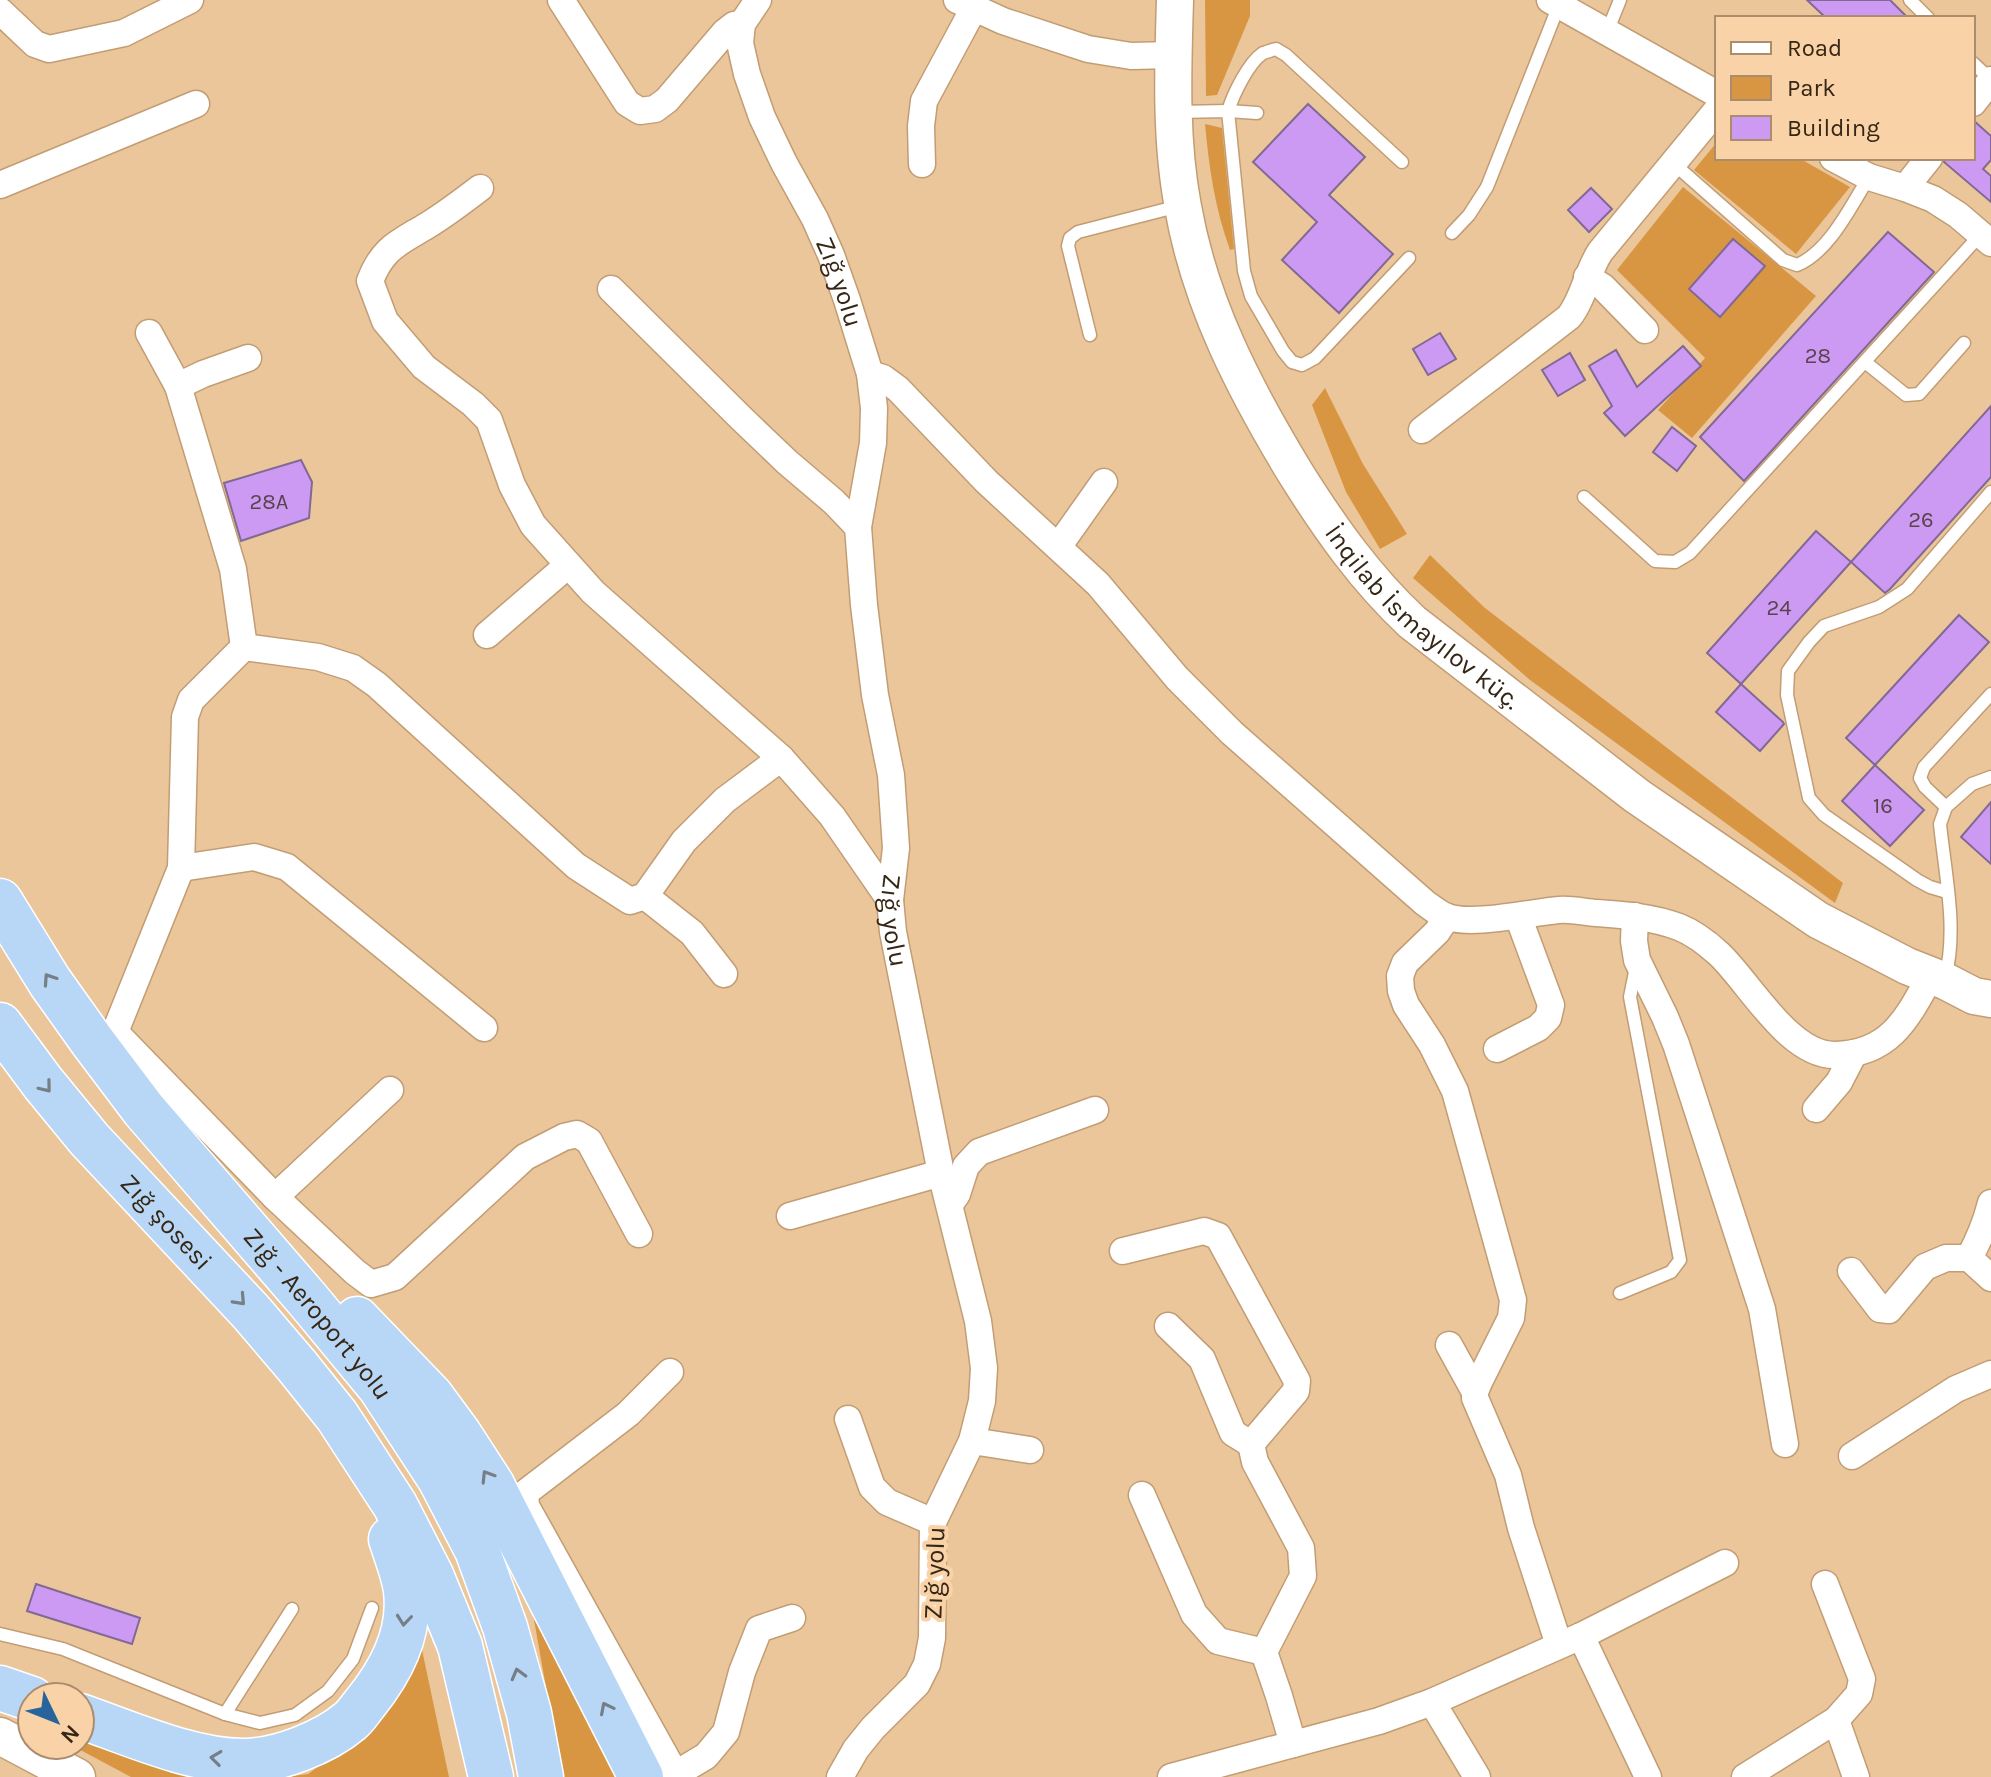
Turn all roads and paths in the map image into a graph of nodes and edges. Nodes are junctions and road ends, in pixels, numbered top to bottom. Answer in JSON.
{"nodes":[{"id":1,"x":190,"y":0,"type":"edge"},
{"id":2,"x":561,"y":0,"type":"edge"},
{"id":3,"x":758,"y":0,"type":"edge"},
{"id":4,"x":1175,"y":0,"type":"edge"},
{"id":5,"x":1620,"y":0,"type":"edge"},
{"id":6,"x":1910,"y":0,"type":"edge"},
{"id":7,"x":1555,"y":3,"type":"edge"},
{"id":8,"x":966,"y":4,"type":"edge"},
{"id":9,"x":153,"y":8,"type":"edge"},
{"id":10,"x":0,"y":11,"type":"edge"},
{"id":11,"x":1926,"y":16,"type":"edge"},
{"id":12,"x":742,"y":24,"type":"junction"},
{"id":13,"x":1607,"y":32,"type":"junction"},
{"id":14,"x":1173,"y":55,"type":"junction"},
{"id":15,"x":1975,"y":65,"type":"edge"},
{"id":16,"x":1991,"y":80,"type":"edge"},
{"id":17,"x":1715,"y":93,"type":"edge"},
{"id":18,"x":1975,"y":100,"type":"edge"},
{"id":19,"x":196,"y":104,"type":"dead end"},
{"id":20,"x":1228,"y":111,"type":"junction"},
{"id":21,"x":1175,"y":112,"type":"junction"},
{"id":22,"x":1715,"y":112,"type":"edge"},
{"id":23,"x":1257,"y":113,"type":"dead end"},
{"id":24,"x":1837,"y":160,"type":"edge"},
{"id":25,"x":1927,"y":160,"type":"edge"},
{"id":26,"x":1402,"y":162,"type":"dead end"},
{"id":27,"x":1673,"y":163,"type":"junction"},
{"id":28,"x":922,"y":164,"type":"dead end"},
{"id":29,"x":1869,"y":177,"type":"junction"},
{"id":30,"x":0,"y":185,"type":"edge"},
{"id":31,"x":480,"y":188,"type":"dead end"},
{"id":32,"x":1905,"y":188,"type":"junction"},
{"id":33,"x":1182,"y":206,"type":"junction"},
{"id":34,"x":1452,"y":233,"type":"dead end"},
{"id":35,"x":1986,"y":239,"type":"edge"},
{"id":36,"x":1409,"y":258,"type":"dead end"},
{"id":37,"x":1587,"y":277,"type":"junction"},
{"id":38,"x":611,"y":289,"type":"dead end"},
{"id":39,"x":1645,"y":330,"type":"dead end"},
{"id":40,"x":149,"y":333,"type":"dead end"},
{"id":41,"x":1090,"y":335,"type":"dead end"},
{"id":42,"x":1964,"y":343,"type":"dead end"},
{"id":43,"x":248,"y":358,"type":"dead end"},
{"id":44,"x":1865,"y":362,"type":"junction"},
{"id":45,"x":870,"y":374,"type":"junction"},
{"id":46,"x":178,"y":386,"type":"junction"},
{"id":47,"x":1422,"y":430,"type":"dead end"},
{"id":48,"x":1104,"y":482,"type":"dead end"},
{"id":49,"x":1991,"y":492,"type":"edge"},
{"id":50,"x":1584,"y":497,"type":"dead end"},
{"id":51,"x":858,"y":527,"type":"junction"},
{"id":52,"x":1058,"y":547,"type":"junction"},
{"id":53,"x":568,"y":565,"type":"junction"},
{"id":54,"x":487,"y":635,"type":"dead end"},
{"id":55,"x":244,"y":647,"type":"junction"},
{"id":56,"x":1991,"y":694,"type":"edge"},
{"id":57,"x":781,"y":758,"type":"junction"},
{"id":58,"x":1991,"y":777,"type":"edge"},
{"id":59,"x":1946,"y":807,"type":"junction"},
{"id":60,"x":181,"y":868,"type":"junction"},
{"id":61,"x":1947,"y":892,"type":"junction"},
{"id":62,"x":645,"y":896,"type":"junction"},
{"id":63,"x":890,"y":900,"type":"junction"},
{"id":64,"x":0,"y":901,"type":"edge"},
{"id":65,"x":1518,"y":916,"type":"junction"},
{"id":66,"x":1635,"y":916,"type":"junction"},
{"id":67,"x":1447,"y":917,"type":"junction"},
{"id":68,"x":1637,"y":960,"type":"junction"},
{"id":69,"x":724,"y":974,"type":"dead end"},
{"id":70,"x":1938,"y":978,"type":"junction"},
{"id":71,"x":1991,"y":999,"type":"edge"},
{"id":72,"x":0,"y":1025,"type":"edge"},
{"id":73,"x":484,"y":1028,"type":"dead end"},
{"id":74,"x":104,"y":1037,"type":"junction"},
{"id":75,"x":1497,"y":1049,"type":"dead end"},
{"id":76,"x":1854,"y":1053,"type":"junction"},
{"id":77,"x":390,"y":1090,"type":"dead end"},
{"id":78,"x":1816,"y":1109,"type":"dead end"},
{"id":79,"x":144,"y":1110,"type":"junction"},
{"id":80,"x":1095,"y":1110,"type":"dead end"},
{"id":81,"x":941,"y":1173,"type":"junction"},
{"id":82,"x":275,"y":1197,"type":"junction"},
{"id":83,"x":1991,"y":1203,"type":"edge"},
{"id":84,"x":950,"y":1204,"type":"junction"},
{"id":85,"x":790,"y":1216,"type":"dead end"},
{"id":86,"x":639,"y":1234,"type":"dead end"},
{"id":87,"x":1123,"y":1251,"type":"dead end"},
{"id":88,"x":1969,"y":1258,"type":"junction"},
{"id":89,"x":1851,"y":1271,"type":"dead end"},
{"id":90,"x":1991,"y":1278,"type":"edge"},
{"id":91,"x":1620,"y":1293,"type":"dead end"},
{"id":92,"x":1168,"y":1326,"type":"dead end"},
{"id":93,"x":1449,"y":1345,"type":"dead end"},
{"id":94,"x":670,"y":1372,"type":"dead end"},
{"id":95,"x":1991,"y":1374,"type":"edge"},
{"id":96,"x":1475,"y":1392,"type":"junction"},
{"id":97,"x":337,"y":1416,"type":"junction"},
{"id":98,"x":848,"y":1419,"type":"dead end"},
{"id":99,"x":972,"y":1441,"type":"junction"},
{"id":100,"x":1251,"y":1444,"type":"junction"},
{"id":101,"x":1785,"y":1444,"type":"dead end"},
{"id":102,"x":1030,"y":1450,"type":"dead end"},
{"id":103,"x":1852,"y":1456,"type":"dead end"},
{"id":104,"x":1142,"y":1495,"type":"dead end"},
{"id":105,"x":933,"y":1522,"type":"junction"},
{"id":106,"x":1725,"y":1563,"type":"dead end"},
{"id":107,"x":1825,"y":1584,"type":"dead end"},
{"id":108,"x":372,"y":1608,"type":"dead end"},
{"id":109,"x":292,"y":1609,"type":"dead end"},
{"id":110,"x":792,"y":1618,"type":"dead end"},
{"id":111,"x":0,"y":1634,"type":"edge"},
{"id":112,"x":1570,"y":1640,"type":"junction"},
{"id":113,"x":1264,"y":1652,"type":"junction"},
{"id":114,"x":1432,"y":1702,"type":"junction"},
{"id":115,"x":225,"y":1714,"type":"junction"},
{"id":116,"x":1836,"y":1720,"type":"junction"},
{"id":117,"x":96,"y":1721,"type":"edge"},
{"id":118,"x":0,"y":1736,"type":"edge"},
{"id":119,"x":1293,"y":1744,"type":"junction"},
{"id":120,"x":666,"y":1776,"type":"edge"},
{"id":121,"x":77,"y":1777,"type":"edge"},
{"id":122,"x":491,"y":1777,"type":"edge"},
{"id":123,"x":541,"y":1777,"type":"edge"},
{"id":124,"x":840,"y":1777,"type":"edge"},
{"id":125,"x":1171,"y":1777,"type":"edge"},
{"id":126,"x":1477,"y":1777,"type":"edge"},
{"id":127,"x":1648,"y":1777,"type":"edge"},
{"id":128,"x":1745,"y":1777,"type":"edge"},
{"id":129,"x":1856,"y":1777,"type":"edge"}],
"edges":[{"from":1,"to":9,"type":"street"},
{"from":2,"to":12,"type":"street"},
{"from":3,"to":12,"type":"street"},
{"from":4,"to":14,"type":"main road","name":"İnqilab İsmayılov küç."},
{"from":5,"to":13,"type":"lane"},
{"from":6,"to":11,"type":"lane"},
{"from":7,"to":13,"type":"street"},
{"from":7,"to":34,"type":"lane"},
{"from":8,"to":14,"type":"street"},
{"from":8,"to":28,"type":"street"},
{"from":9,"to":10,"type":"street"},
{"from":12,"to":45,"type":"street","name":"Zığ yolu"},
{"from":13,"to":17,"type":"street"},
{"from":14,"to":21,"type":"main road","name":"İnqilab İsmayılov küç."},
{"from":15,"to":16,"type":"lane"},
{"from":16,"to":18,"type":"street"},
{"from":19,"to":30,"type":"street"},
{"from":20,"to":21,"type":"lane"},
{"from":20,"to":23,"type":"lane"},
{"from":20,"to":26,"type":"lane"},
{"from":20,"to":36,"type":"lane"},
{"from":21,"to":33,"type":"main road","name":"İnqilab İsmayılov küç."},
{"from":22,"to":27,"type":"street"},
{"from":24,"to":29,"type":"street"},
{"from":25,"to":32,"type":"street"},
{"from":27,"to":29,"type":"lane"},
{"from":27,"to":37,"type":"street"},
{"from":29,"to":32,"type":"street"},
{"from":31,"to":53,"type":"street"},
{"from":32,"to":35,"type":"street"},
{"from":33,"to":41,"type":"lane"},
{"from":33,"to":70,"type":"main road","name":"İnqilab İsmayılov küç."},
{"from":35,"to":44,"type":"lane"},
{"from":37,"to":39,"type":"street"},
{"from":37,"to":47,"type":"street"},
{"from":38,"to":51,"type":"street"},
{"from":40,"to":46,"type":"street"},
{"from":42,"to":44,"type":"lane"},
{"from":43,"to":46,"type":"street"},
{"from":44,"to":50,"type":"lane"},
{"from":45,"to":51,"type":"street","name":"Zığ yolu"},
{"from":45,"to":52,"type":"street"},
{"from":46,"to":55,"type":"street"},
{"from":48,"to":52,"type":"street"},
{"from":49,"to":61,"type":"lane"},
{"from":51,"to":63,"type":"street","name":"Zığ yolu"},
{"from":52,"to":67,"type":"street"},
{"from":53,"to":54,"type":"street"},
{"from":53,"to":57,"type":"street"},
{"from":55,"to":60,"type":"street"},
{"from":55,"to":62,"type":"street"},
{"from":56,"to":59,"type":"lane"},
{"from":57,"to":62,"type":"street"},
{"from":57,"to":63,"type":"street"},
{"from":58,"to":59,"type":"lane"},
{"from":59,"to":61,"type":"lane"},
{"from":60,"to":73,"type":"street"},
{"from":60,"to":74,"type":"street"},
{"from":61,"to":70,"type":"lane"},
{"from":62,"to":69,"type":"street"},
{"from":63,"to":81,"type":"street","name":"Zığ yolu"},
{"from":74,"to":64,"type":"highway","name":"Zığ - Aeroport yolu","one_way":true},
{"from":65,"to":66,"type":"street"},
{"from":65,"to":67,"type":"street"},
{"from":65,"to":75,"type":"street"},
{"from":66,"to":68,"type":"street"},
{"from":66,"to":76,"type":"street"},
{"from":67,"to":96,"type":"street"},
{"from":68,"to":91,"type":"lane"},
{"from":68,"to":101,"type":"street"},
{"from":70,"to":71,"type":"main road","name":"İnqilab İsmayılov küç."},
{"from":70,"to":76,"type":"street"},
{"from":72,"to":97,"type":"highway","name":"Zığ şosesi","one_way":true},
{"from":74,"to":79,"type":"highway","name":"Zığ - Aeroport yolu"},
{"from":74,"to":82,"type":"street"},
{"from":76,"to":78,"type":"street"},
{"from":77,"to":82,"type":"street"},
{"from":120,"to":79,"type":"highway","one_way":true},
{"from":123,"to":79,"type":"highway","name":"Zığ - Aeroport yolu","one_way":true},
{"from":80,"to":84,"type":"street"},
{"from":81,"to":84,"type":"street","name":"Zığ yolu"},
{"from":81,"to":85,"type":"street"},
{"from":82,"to":86,"type":"street"},
{"from":83,"to":88,"type":"street"},
{"from":84,"to":99,"type":"street","name":"Zığ yolu"},
{"from":87,"to":100,"type":"street"},
{"from":88,"to":89,"type":"street"},
{"from":88,"to":90,"type":"street"},
{"from":92,"to":100,"type":"street"},
{"from":93,"to":96,"type":"street"},
{"from":94,"to":120,"type":"street"},
{"from":95,"to":103,"type":"street"},
{"from":96,"to":112,"type":"street"},
{"from":97,"to":117,"type":"highway","one_way":true},
{"from":97,"to":122,"type":"highway","name":"Zığ - Aeroport yolu"},
{"from":98,"to":105,"type":"street"},
{"from":99,"to":102,"type":"street"},
{"from":99,"to":105,"type":"street","name":"Zığ yolu"},
{"from":100,"to":113,"type":"street"},
{"from":104,"to":113,"type":"street"},
{"from":105,"to":124,"type":"street","name":"Zığ yolu"},
{"from":106,"to":112,"type":"street"},
{"from":107,"to":116,"type":"street"},
{"from":108,"to":115,"type":"lane"},
{"from":109,"to":115,"type":"lane"},
{"from":110,"to":120,"type":"street"},
{"from":111,"to":115,"type":"lane"},
{"from":112,"to":114,"type":"street"},
{"from":112,"to":127,"type":"street"},
{"from":113,"to":119,"type":"street"},
{"from":114,"to":119,"type":"street"},
{"from":114,"to":126,"type":"street"},
{"from":116,"to":128,"type":"street"},
{"from":116,"to":129,"type":"street"},
{"from":118,"to":121,"type":"main road"},
{"from":119,"to":125,"type":"street"}]}
